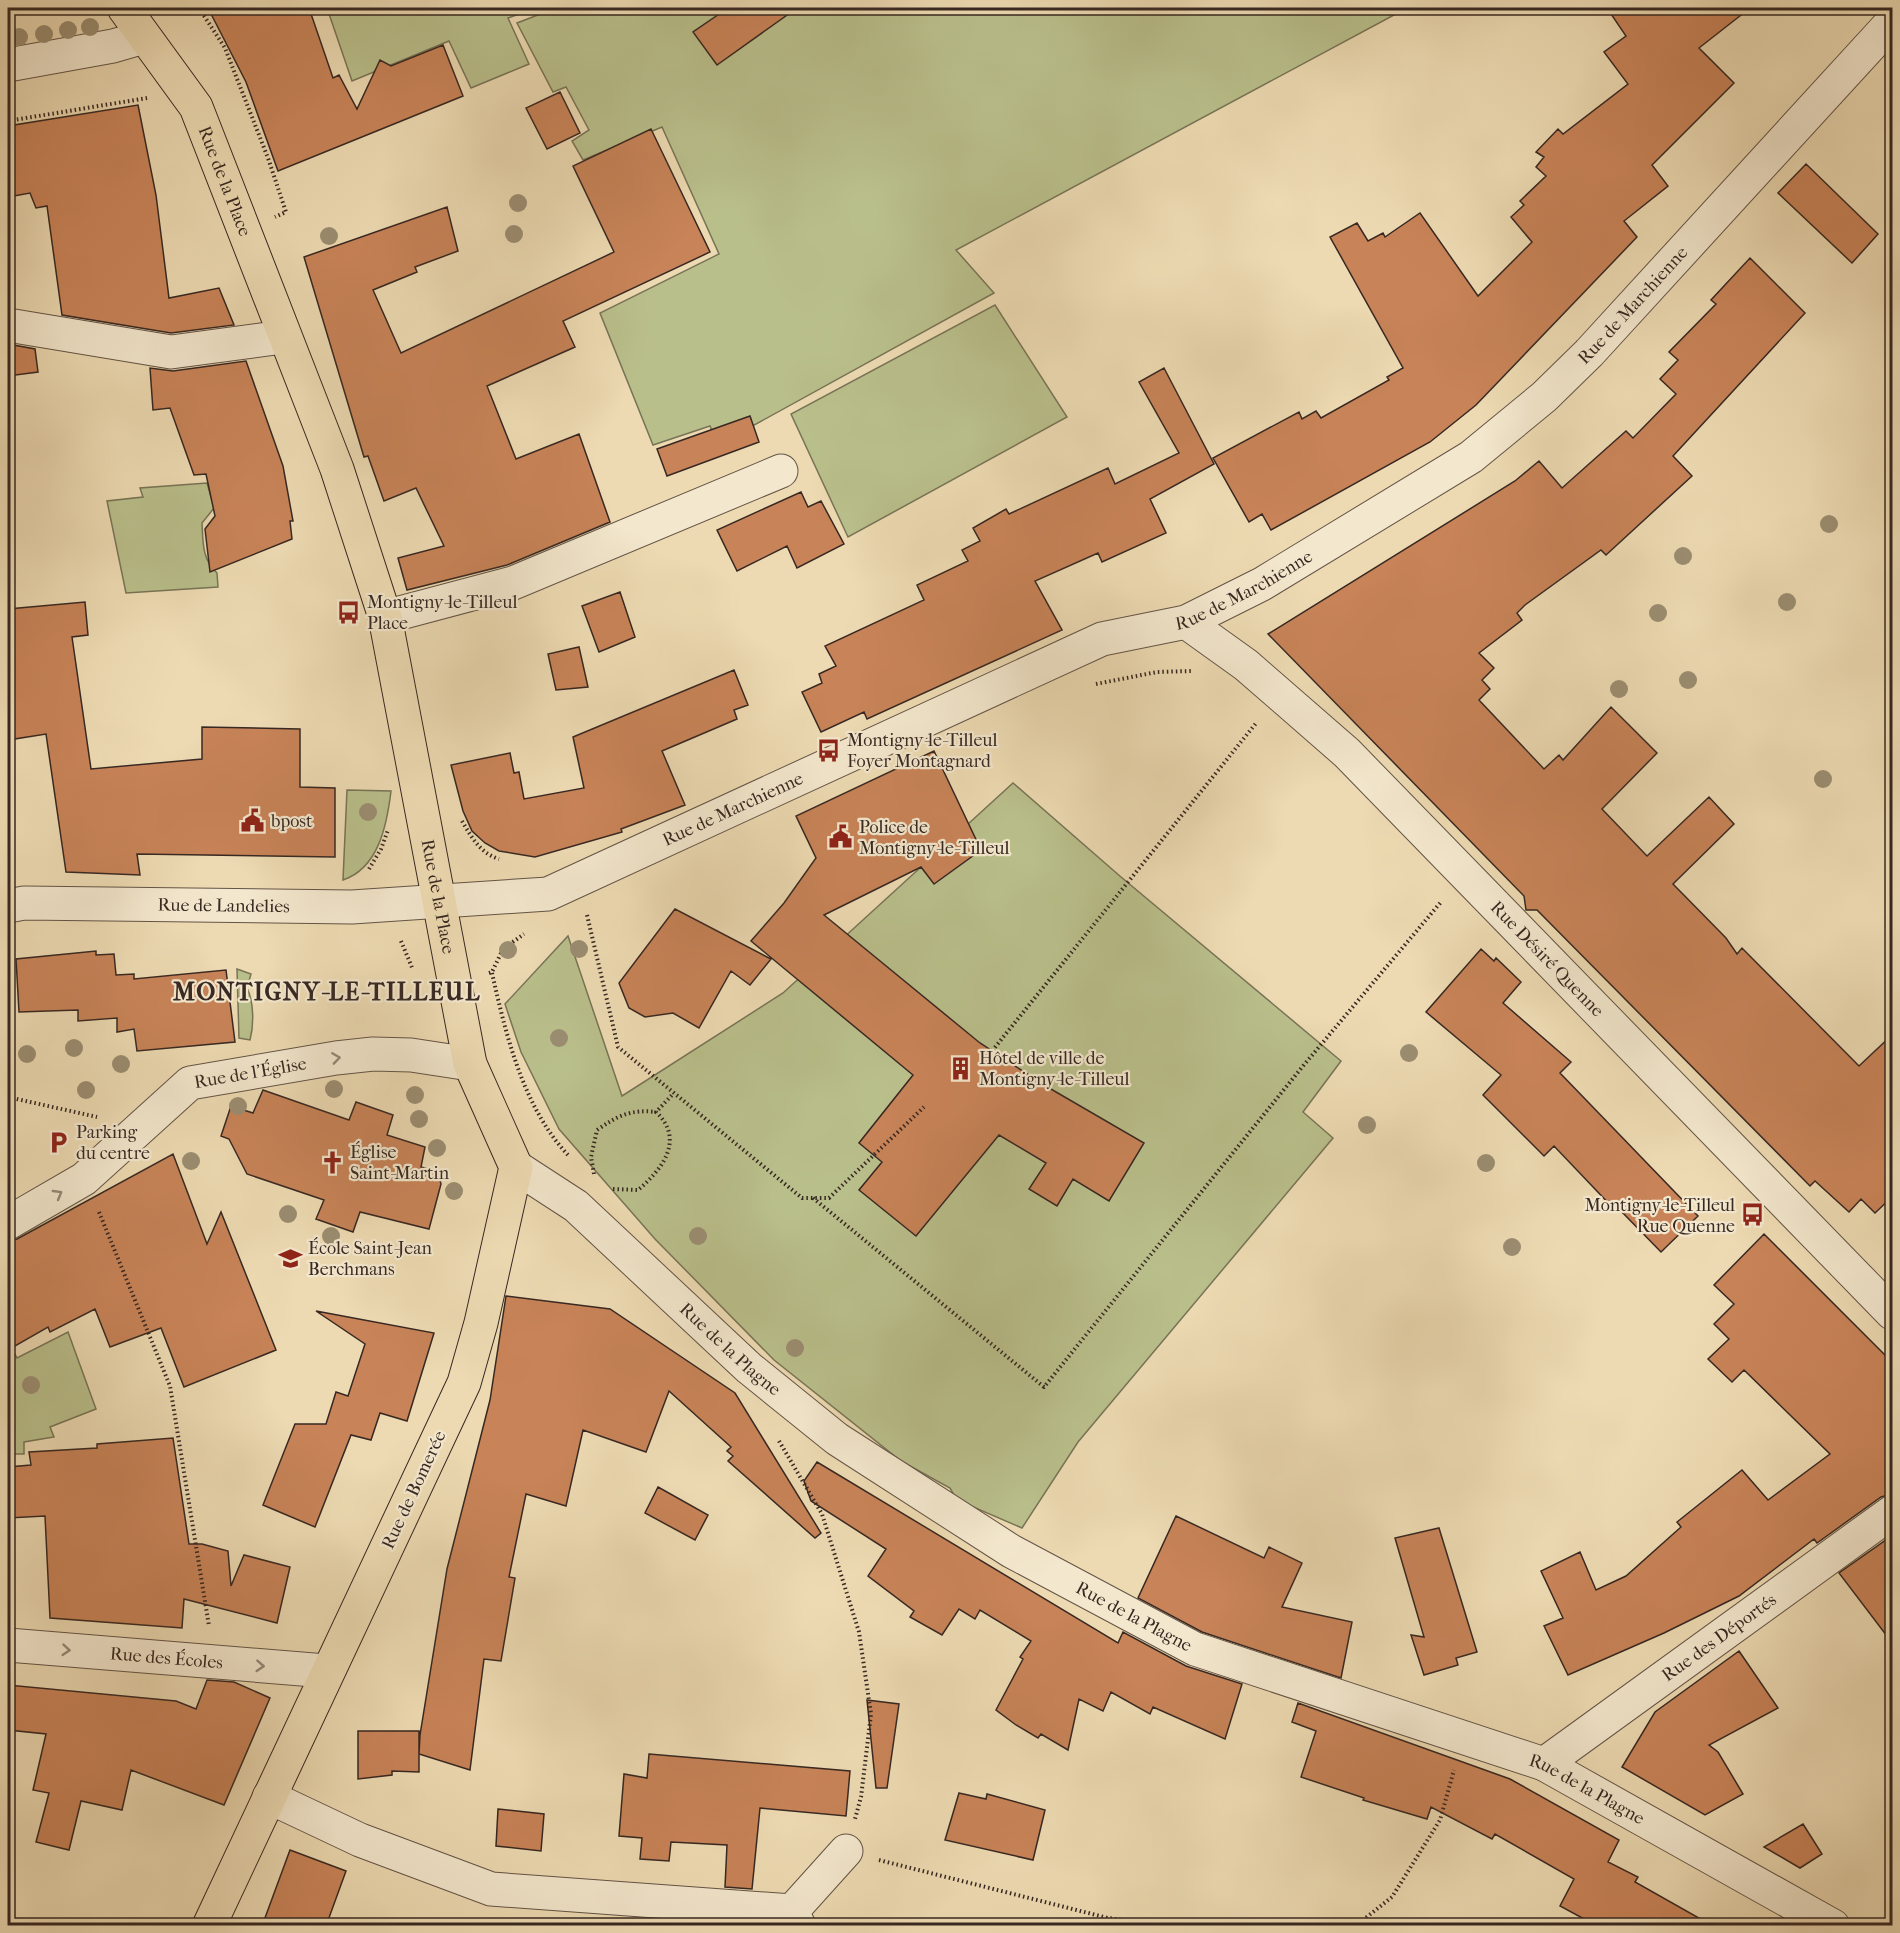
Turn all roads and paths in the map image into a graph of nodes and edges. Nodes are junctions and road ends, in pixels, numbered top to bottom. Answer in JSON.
{"nodes":[{"id":1,"x":124,"y":8,"type":"edge"},
{"id":2,"x":199,"y":8,"type":"edge"},
{"id":3,"x":1893,"y":22,"type":"edge"},
{"id":4,"x":144,"y":37,"type":"junction"},
{"id":5,"x":8,"y":65,"type":"edge"},
{"id":6,"x":153,"y":97,"type":"dead end"},
{"id":7,"x":8,"y":121,"type":"edge"},
{"id":8,"x":272,"y":218,"type":"dead end"},
{"id":9,"x":8,"y":325,"type":"edge"},
{"id":10,"x":283,"y":337,"type":"junction"},
{"id":11,"x":780,"y":471,"type":"dead end"},
{"id":12,"x":385,"y":617,"type":"junction"},
{"id":13,"x":1186,"y":622,"type":"junction"},
{"id":14,"x":1198,"y":674,"type":"dead end"},
{"id":15,"x":1090,"y":686,"type":"dead end"},
{"id":16,"x":1258,"y":722,"type":"dead end"},
{"id":17,"x":1465,"y":874,"type":"junction"},
{"id":18,"x":440,"y":901,"type":"junction"},
{"id":19,"x":8,"y":906,"type":"edge"},
{"id":20,"x":577,"y":916,"type":"dead end"},
{"id":21,"x":531,"y":931,"type":"dead end"},
{"id":22,"x":394,"y":938,"type":"dead end"},
{"id":23,"x":413,"y":972,"type":"dead end"},
{"id":24,"x":492,"y":972,"type":"junction"},
{"id":25,"x":456,"y":981,"type":"junction"},
{"id":26,"x":992,"y":1051,"type":"dead end"},
{"id":27,"x":470,"y":1064,"type":"junction"},
{"id":28,"x":673,"y":1094,"type":"junction"},
{"id":29,"x":8,"y":1097,"type":"edge"},
{"id":30,"x":924,"y":1107,"type":"dead end"},
{"id":31,"x":656,"y":1112,"type":"junction"},
{"id":32,"x":100,"y":1118,"type":"dead end"},
{"id":33,"x":571,"y":1158,"type":"dead end"},
{"id":34,"x":516,"y":1167,"type":"junction"},
{"id":35,"x":84,"y":1179,"type":"junction"},
{"id":36,"x":587,"y":1196,"type":"junction"},
{"id":37,"x":813,"y":1198,"type":"junction"},
{"id":38,"x":8,"y":1223,"type":"edge"},
{"id":39,"x":1893,"y":1313,"type":"edge"},
{"id":40,"x":775,"y":1434,"type":"dead end"},
{"id":41,"x":1893,"y":1512,"type":"edge"},
{"id":42,"x":8,"y":1645,"type":"edge"},
{"id":43,"x":203,"y":1663,"type":"junction"},
{"id":44,"x":326,"y":1671,"type":"junction"},
{"id":45,"x":1464,"y":1737,"type":"junction"},
{"id":46,"x":1545,"y":1764,"type":"junction"},
{"id":47,"x":269,"y":1797,"type":"junction"},
{"id":48,"x":846,"y":1851,"type":"junction"},
{"id":49,"x":796,"y":1918,"type":"edge"},
{"id":50,"x":209,"y":1926,"type":"edge"},
{"id":51,"x":1170,"y":1926,"type":"edge"},
{"id":52,"x":1346,"y":1926,"type":"edge"},
{"id":53,"x":1833,"y":1926,"type":"edge"}],
"edges":[{"from":1,"to":4,"type":"main road","name":"Rue de la Place"},
{"from":2,"to":8,"type":"path"},
{"from":3,"to":13,"type":"street","name":"Rue de Marchienne"},
{"from":4,"to":5,"type":"street"},
{"from":4,"to":10,"type":"main road","name":"Rue de la Place"},
{"from":6,"to":7,"type":"path"},
{"from":9,"to":10,"type":"street"},
{"from":10,"to":12,"type":"main road","name":"Rue de la Place"},
{"from":11,"to":12,"type":"street"},
{"from":12,"to":18,"type":"main road","name":"Rue de la Place"},
{"from":13,"to":17,"type":"street","name":"Rue Désiré Quenne"},
{"from":13,"to":18,"type":"street","name":"Rue de Marchienne"},
{"from":14,"to":15,"type":"path"},
{"from":16,"to":26,"type":"path"},
{"from":17,"to":37,"type":"path"},
{"from":17,"to":39,"type":"street","name":"Rue Désiré Quenne"},
{"from":18,"to":19,"type":"street","name":"Rue de Landelies"},
{"from":18,"to":25,"type":"main road","name":"Rue de la Place"},
{"from":20,"to":28,"type":"path"},
{"from":21,"to":24,"type":"path"},
{"from":22,"to":23,"type":"path"},
{"from":24,"to":25,"type":"path"},
{"from":24,"to":33,"type":"path"},
{"from":25,"to":27,"type":"main road","name":"Rue de la Place"},
{"from":27,"to":34,"type":"main road","name":"Rue de la Place"},
{"from":35,"to":27,"type":"street","name":"Rue de l'Église","one_way":true},
{"from":28,"to":31,"type":"path"},
{"from":28,"to":37,"type":"path"},
{"from":29,"to":32,"type":"path"},
{"from":30,"to":37,"type":"path"},
{"from":31,"to":36,"type":"path"},
{"from":31,"to":36,"type":"path"},
{"from":34,"to":36,"type":"street","name":"Rue de la Plagne"},
{"from":34,"to":44,"type":"main road","name":"Rue de Bomerée"},
{"from":38,"to":35,"type":"street","name":"Rue de l'Église","one_way":true},
{"from":35,"to":43,"type":"path"},
{"from":36,"to":45,"type":"street","name":"Rue de la Plagne"},
{"from":40,"to":48,"type":"path"},
{"from":41,"to":46,"type":"street","name":"Rue des Déportés"},
{"from":42,"to":43,"type":"street","name":"Rue des Écoles","one_way":true},
{"from":43,"to":44,"type":"street","name":"Rue des Écoles","one_way":true},
{"from":44,"to":47,"type":"main road","name":"Rue de Bomerée"},
{"from":45,"to":46,"type":"street","name":"Rue de la Plagne"},
{"from":45,"to":52,"type":"path"},
{"from":46,"to":53,"type":"street","name":"Rue de la Plagne"},
{"from":47,"to":49,"type":"street"},
{"from":47,"to":50,"type":"main road","name":"Rue de Bomerée"},
{"from":48,"to":49,"type":"street"},
{"from":48,"to":51,"type":"path"}]}
